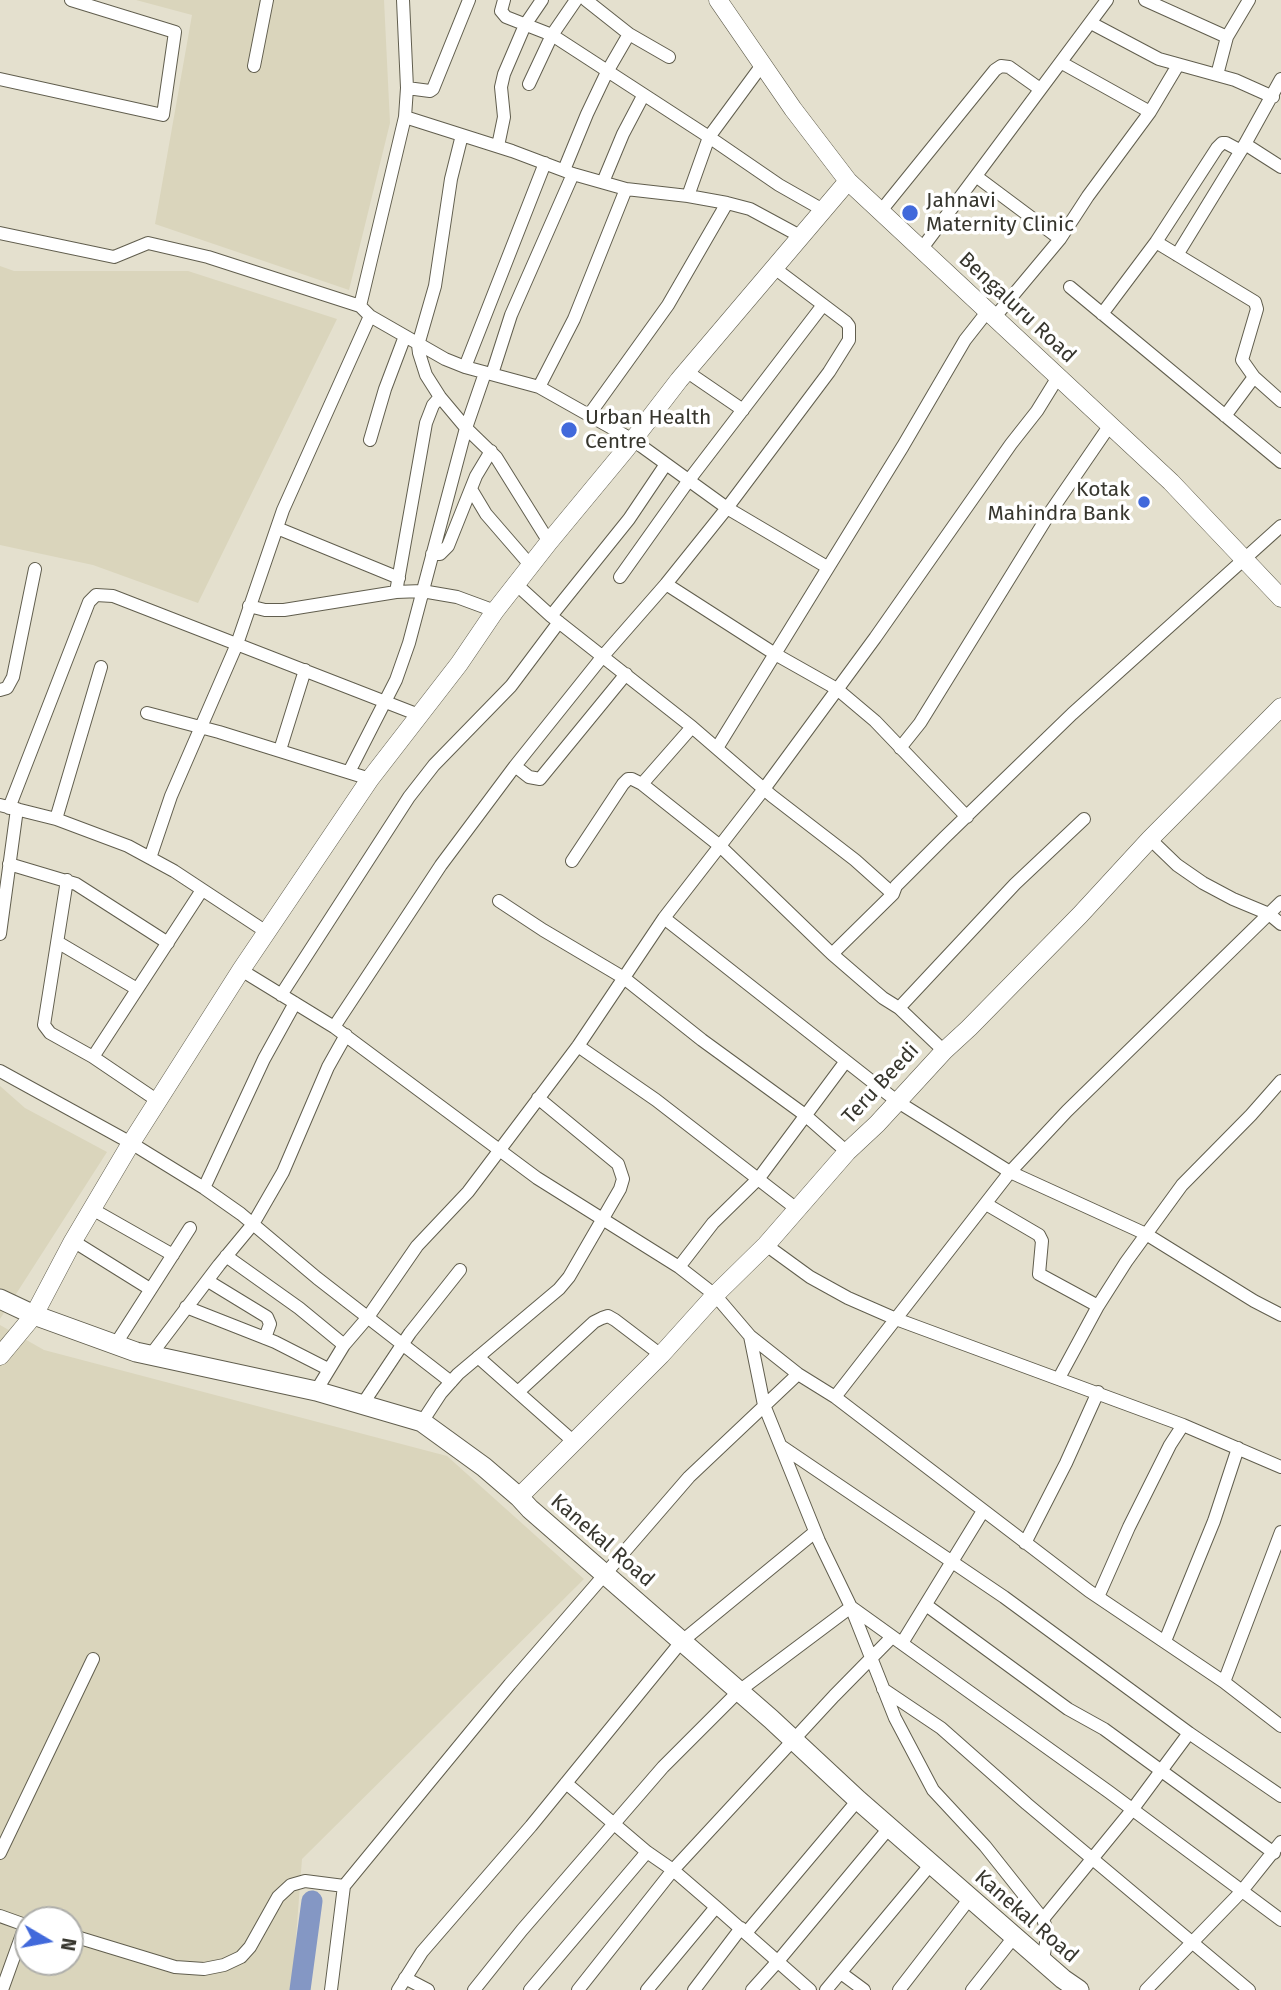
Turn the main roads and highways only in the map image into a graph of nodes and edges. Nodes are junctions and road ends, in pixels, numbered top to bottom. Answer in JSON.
{"nodes":[{"id":1,"x":0,"y":1299,"type":"edge"},
{"id":2,"x":1066,"y":1986,"type":"edge"}],
"edges":[{"from":1,"to":2,"type":"main road","name":"Kanekal Road"}]}
